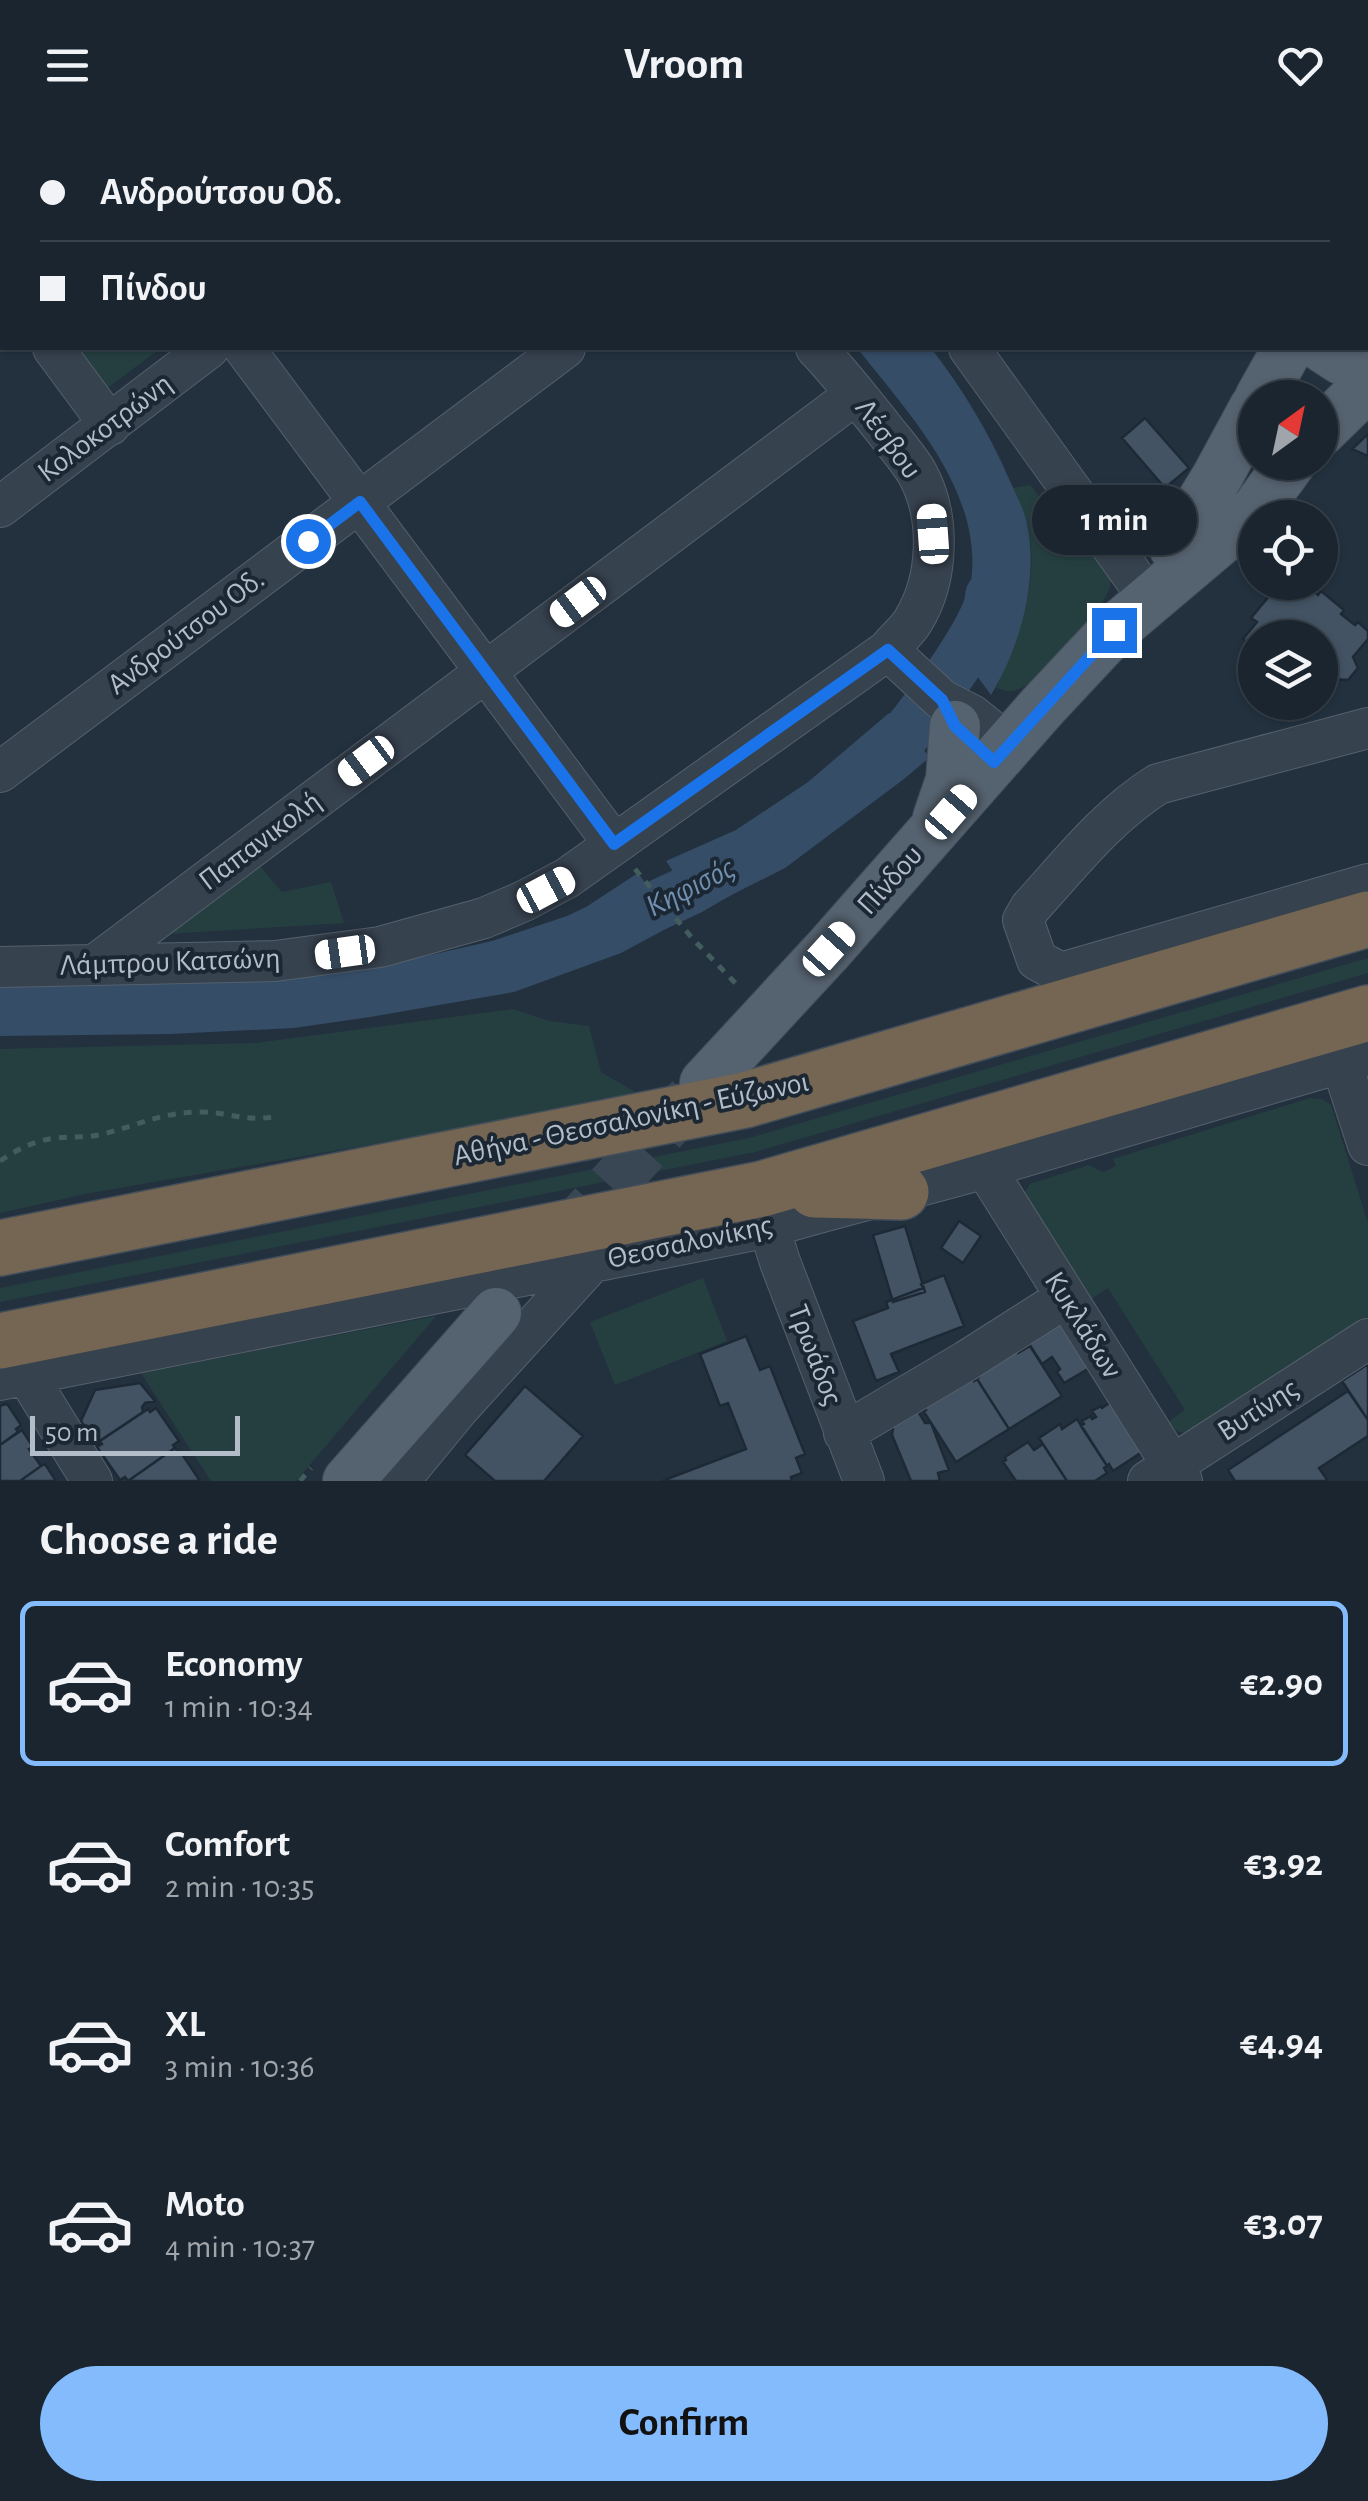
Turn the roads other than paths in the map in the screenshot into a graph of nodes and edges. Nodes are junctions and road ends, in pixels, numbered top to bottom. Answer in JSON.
{"nodes":[{"id":1,"x":54,"y":350,"type":"edge"},
{"id":2,"x":206,"y":350,"type":"edge"},
{"id":3,"x":246,"y":350,"type":"edge"},
{"id":4,"x":561,"y":350,"type":"edge"},
{"id":5,"x":818,"y":350,"type":"edge"},
{"id":6,"x":970,"y":350,"type":"edge"},
{"id":7,"x":1368,"y":370,"type":"edge"},
{"id":8,"x":1320,"y":380,"type":"edge"},
{"id":9,"x":856,"y":394,"type":"junction"},
{"id":10,"x":110,"y":425,"type":"junction"},
{"id":11,"x":1238,"y":438,"type":"edge"},
{"id":12,"x":1255,"y":480,"type":"edge"},
{"id":13,"x":1278,"y":480,"type":"edge"},
{"id":14,"x":360,"y":502,"type":"junction"},
{"id":15,"x":0,"y":507,"type":"edge"},
{"id":16,"x":1174,"y":547,"type":"junction"},
{"id":17,"x":1142,"y":590,"type":"junction"},
{"id":18,"x":1114,"y":630,"type":"junction"},
{"id":19,"x":486,"y":671,"type":"junction"},
{"id":20,"x":954,"y":710,"type":"junction"},
{"id":21,"x":1368,"y":728,"type":"edge"},
{"id":22,"x":0,"y":772,"type":"edge"},
{"id":23,"x":614,"y":844,"type":"junction"},
{"id":24,"x":1368,"y":884,"type":"edge"},
{"id":25,"x":1368,"y":918,"type":"edge"},
{"id":26,"x":1,"y":962,"type":"edge"},
{"id":27,"x":96,"y":964,"type":"junction"},
{"id":28,"x":1368,"y":1012,"type":"edge"},
{"id":29,"x":1354,"y":1058,"type":"edge"},
{"id":30,"x":705,"y":1083,"type":"tunnel mouth"},
{"id":31,"x":1368,"y":1145,"type":"edge"},
{"id":32,"x":985,"y":1168,"type":"junction"},
{"id":33,"x":901,"y":1192,"type":"joint"},
{"id":34,"x":766,"y":1208,"type":"junction"},
{"id":35,"x":0,"y":1248,"type":"edge"},
{"id":36,"x":591,"y":1263,"type":"junction"},
{"id":37,"x":1065,"y":1298,"type":"junction"},
{"id":38,"x":496,"y":1313,"type":"dead end"},
{"id":39,"x":1368,"y":1340,"type":"edge"},
{"id":40,"x":8,"y":1365,"type":"edge"},
{"id":41,"x":844,"y":1433,"type":"junction"},
{"id":42,"x":1167,"y":1476,"type":"edge"},
{"id":43,"x":92,"y":1481,"type":"edge"},
{"id":44,"x":348,"y":1481,"type":"edge"},
{"id":45,"x":399,"y":1481,"type":"edge"},
{"id":46,"x":864,"y":1481,"type":"edge"}],
"edges":[{"from":1,"to":10,"type":"street"},
{"from":2,"to":10,"type":"street","name":"Κολοκοτρώνη"},
{"from":3,"to":14,"type":"street"},
{"from":4,"to":14,"type":"street","name":"Ανδρούτσου Οδ."},
{"from":5,"to":9,"type":"street","name":"Λέσβου"},
{"from":6,"to":17,"type":"street"},
{"from":7,"to":8,"type":"main road"},
{"from":9,"to":19,"type":"street","name":"Παπανικολή"},
{"from":9,"to":20,"type":"street","name":"Λέσβου"},
{"from":10,"to":15,"type":"street","name":"Κολοκοτρώνη"},
{"from":11,"to":16,"type":"main road"},
{"from":12,"to":16,"type":"main road"},
{"from":13,"to":18,"type":"main road"},
{"from":14,"to":19,"type":"street"},
{"from":14,"to":22,"type":"street","name":"Ανδρούτσου Οδ."},
{"from":16,"to":17,"type":"main road"},
{"from":17,"to":18,"type":"main road"},
{"from":18,"to":20,"type":"main road"},
{"from":19,"to":23,"type":"street"},
{"from":19,"to":27,"type":"street","name":"Παπανικολή"},
{"from":20,"to":23,"type":"street","name":"Λέσβου"},
{"from":20,"to":30,"type":"main road","name":"Πίνδου"},
{"from":21,"to":24,"type":"street"},
{"from":23,"to":27,"type":"street","name":"Λάμπρου Κατσώνη"},
{"from":25,"to":35,"type":"highway","name":"Αθήνα - Θεσσαλονίκη - Εύζωνοι"},
{"from":26,"to":27,"type":"street","name":"Λάμπρου Κατσώνη"},
{"from":28,"to":34,"type":"highway"},
{"from":29,"to":31,"type":"street"},
{"from":29,"to":32,"type":"street"},
{"from":32,"to":33,"type":"street"},
{"from":32,"to":37,"type":"street","name":"Κυκλάδων"},
{"from":33,"to":34,"type":"highway"},
{"from":34,"to":36,"type":"street","name":"Θεσσαλονίκης"},
{"from":34,"to":40,"type":"highway"},
{"from":34,"to":41,"type":"street","name":"Τρωάδος"},
{"from":36,"to":40,"type":"street","name":"Θεσσαλονίκης"},
{"from":36,"to":45,"type":"street"},
{"from":37,"to":41,"type":"street"},
{"from":37,"to":42,"type":"street","name":"Κυκλάδων"},
{"from":38,"to":44,"type":"main road"},
{"from":39,"to":42,"type":"street","name":"Βυτίνης"},
{"from":40,"to":43,"type":"street"},
{"from":41,"to":46,"type":"street","name":"Τρωάδος"}]}
